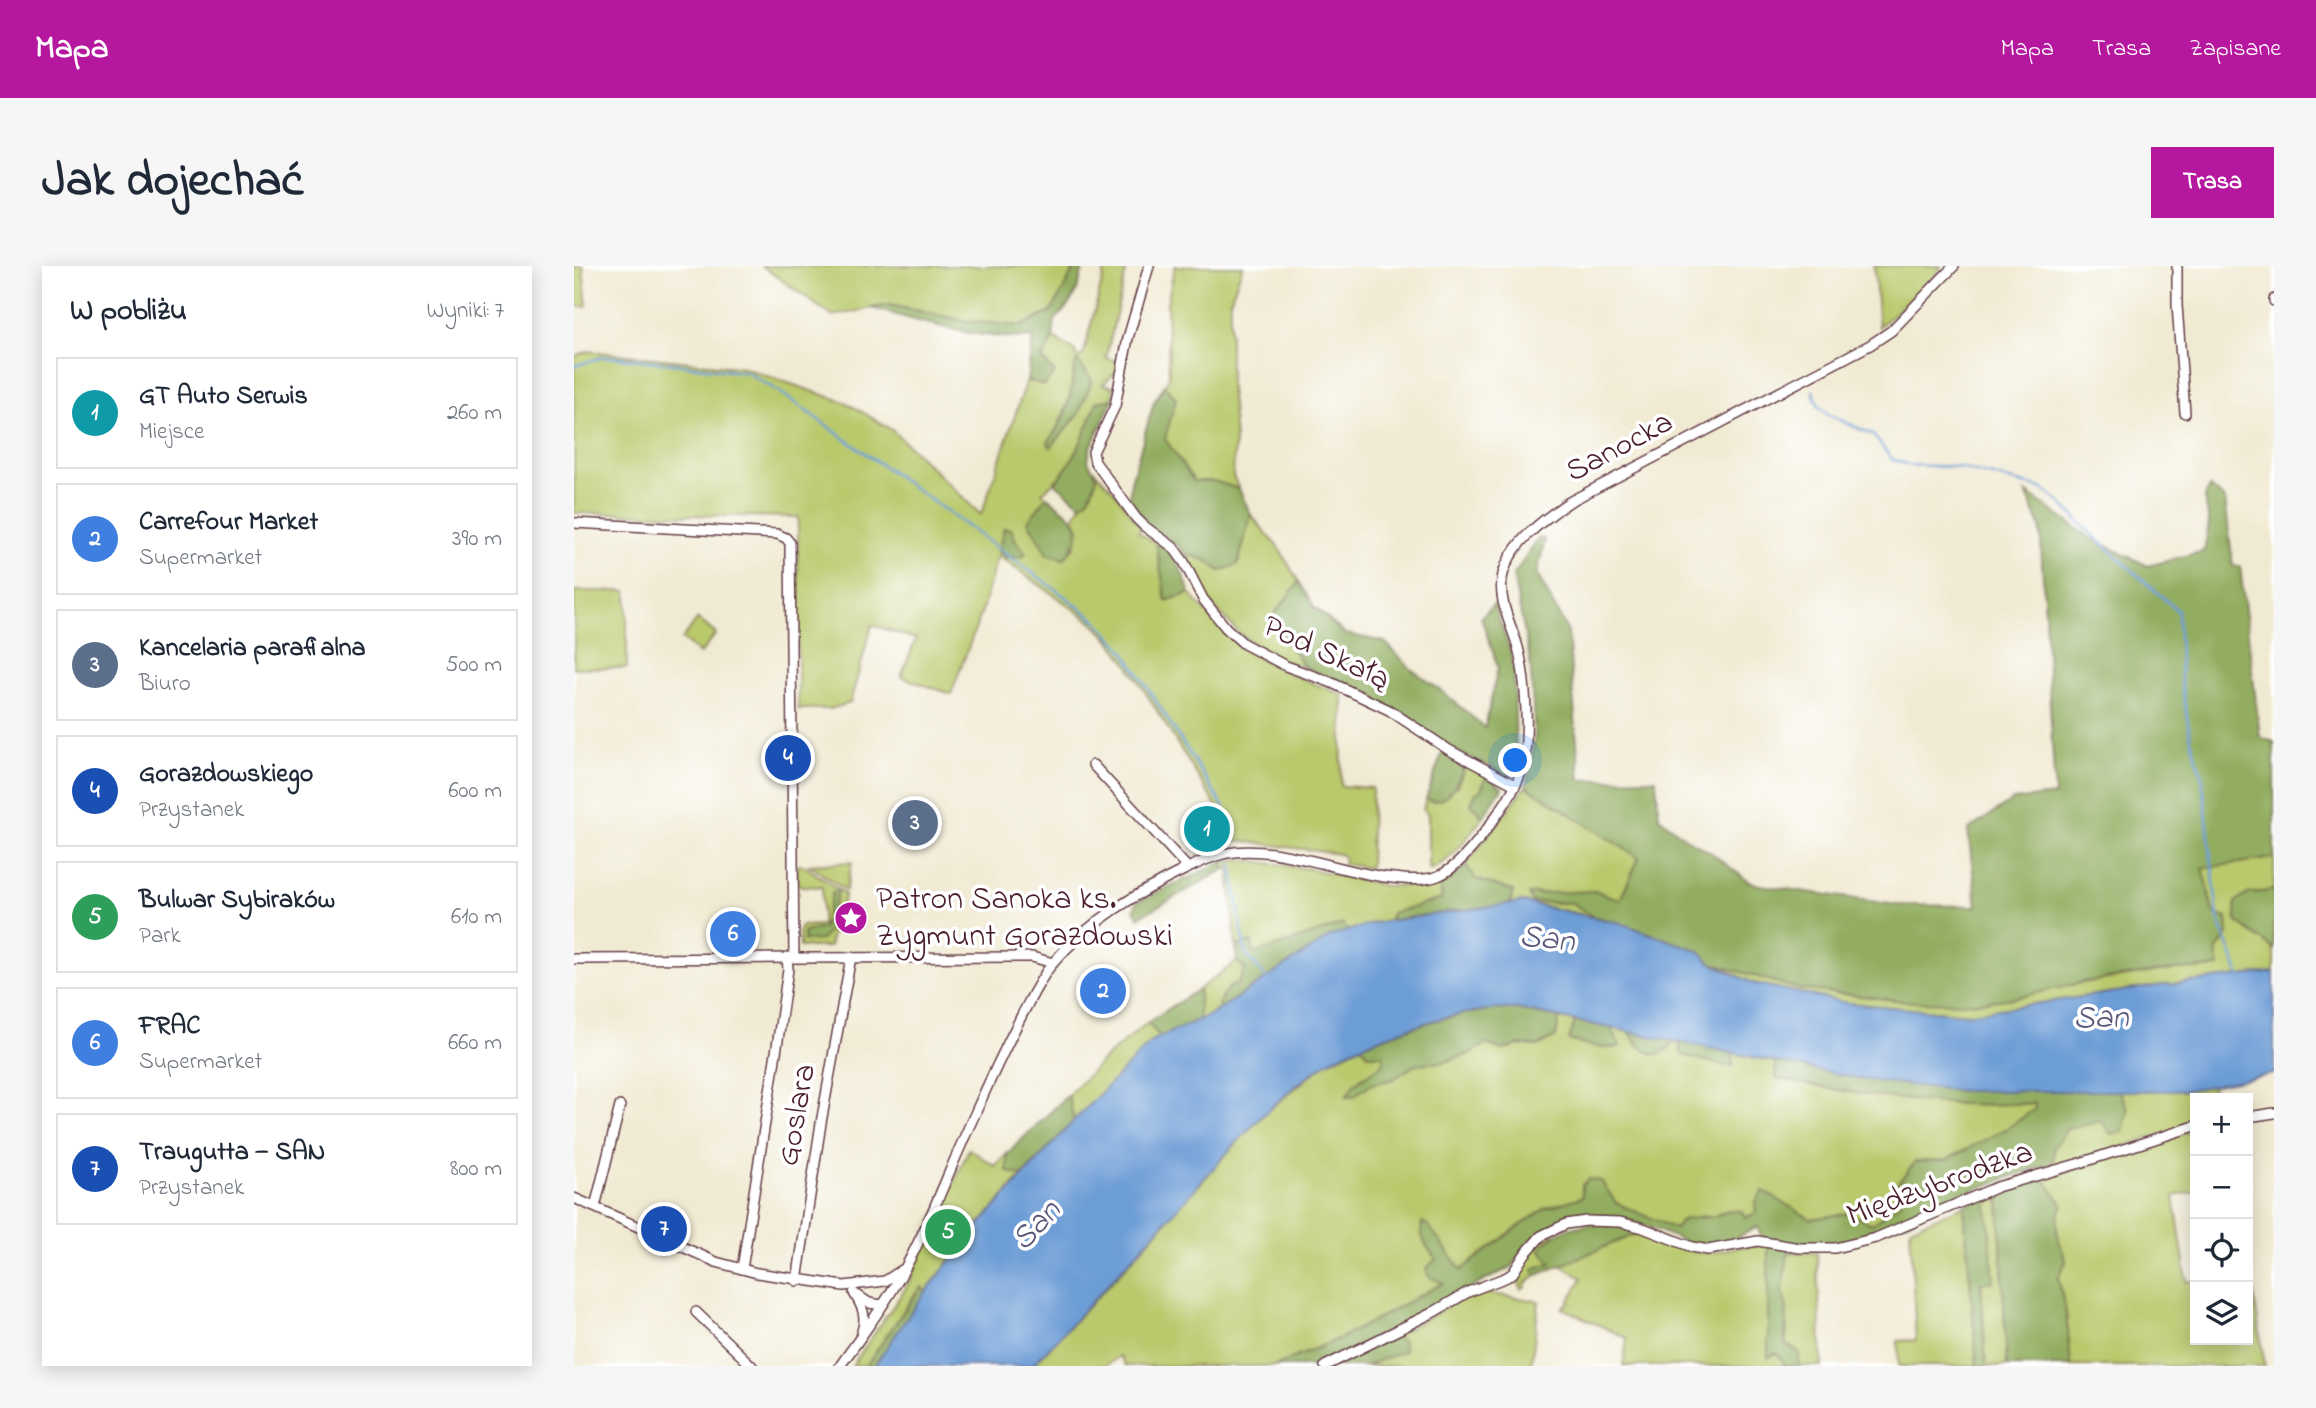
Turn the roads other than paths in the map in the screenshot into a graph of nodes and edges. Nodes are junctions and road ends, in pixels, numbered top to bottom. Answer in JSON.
{"nodes":[{"id":1,"x":1149,"y":266,"type":"edge"},
{"id":2,"x":1954,"y":266,"type":"edge"},
{"id":3,"x":2178,"y":266,"type":"edge"},
{"id":4,"x":2185,"y":413,"type":"dead end"},
{"id":5,"x":574,"y":523,"type":"edge"},
{"id":6,"x":1093,"y":765,"type":"dead end"},
{"id":7,"x":1516,"y":785,"type":"junction"},
{"id":8,"x":1188,"y":868,"type":"junction"},
{"id":9,"x":791,"y":957,"type":"junction"},
{"id":10,"x":851,"y":957,"type":"junction"},
{"id":11,"x":574,"y":959,"type":"edge"},
{"id":12,"x":1053,"y":963,"type":"junction"},
{"id":13,"x":620,"y":1106,"type":"dead end"},
{"id":14,"x":2274,"y":1112,"type":"edge"},
{"id":15,"x":2253,"y":1115,"type":"edge"},
{"id":16,"x":2190,"y":1128,"type":"edge"},
{"id":17,"x":574,"y":1198,"type":"edge"},
{"id":18,"x":595,"y":1208,"type":"junction"},
{"id":19,"x":742,"y":1269,"type":"junction"},
{"id":20,"x":904,"y":1269,"type":"junction"},
{"id":21,"x":797,"y":1281,"type":"junction"},
{"id":22,"x":867,"y":1285,"type":"junction"},
{"id":23,"x":844,"y":1286,"type":"junction"},
{"id":24,"x":854,"y":1293,"type":"junction"},
{"id":25,"x":884,"y":1303,"type":"junction"},
{"id":26,"x":696,"y":1312,"type":"dead end"},
{"id":27,"x":859,"y":1339,"type":"junction"},
{"id":28,"x":752,"y":1366,"type":"edge"},
{"id":29,"x":840,"y":1366,"type":"edge"},
{"id":30,"x":1325,"y":1366,"type":"edge"}],
"edges":[{"from":1,"to":7,"type":"street","name":"Pod Skałą"},
{"from":2,"to":7,"type":"street","name":"Sanocka"},
{"from":3,"to":4,"type":"street"},
{"from":5,"to":9,"type":"street"},
{"from":6,"to":8,"type":"street"},
{"from":7,"to":8,"type":"street","name":"Sanocka"},
{"from":8,"to":12,"type":"street","name":"Sanocka"},
{"from":9,"to":10,"type":"street"},
{"from":9,"to":11,"type":"street"},
{"from":9,"to":19,"type":"street"},
{"from":10,"to":12,"type":"street"},
{"from":10,"to":21,"type":"street","name":"Goslara"},
{"from":12,"to":20,"type":"street","name":"Sanocka"},
{"from":13,"to":18,"type":"street"},
{"from":14,"to":15,"type":"street"},
{"from":16,"to":30,"type":"street","name":"Międzybrodzka"},
{"from":17,"to":18,"type":"street"},
{"from":18,"to":19,"type":"street"},
{"from":19,"to":21,"type":"street"},
{"from":20,"to":22,"type":"street"},
{"from":20,"to":25,"type":"street","name":"Sanocka"},
{"from":21,"to":23,"type":"street"},
{"from":22,"to":23,"type":"street"},
{"from":22,"to":25,"type":"street"},
{"from":23,"to":24,"type":"street"},
{"from":24,"to":25,"type":"street"},
{"from":24,"to":27,"type":"street"},
{"from":25,"to":27,"type":"street","name":"Sanocka"},
{"from":26,"to":28,"type":"street"},
{"from":27,"to":29,"type":"street","name":"Sanocka"}]}
